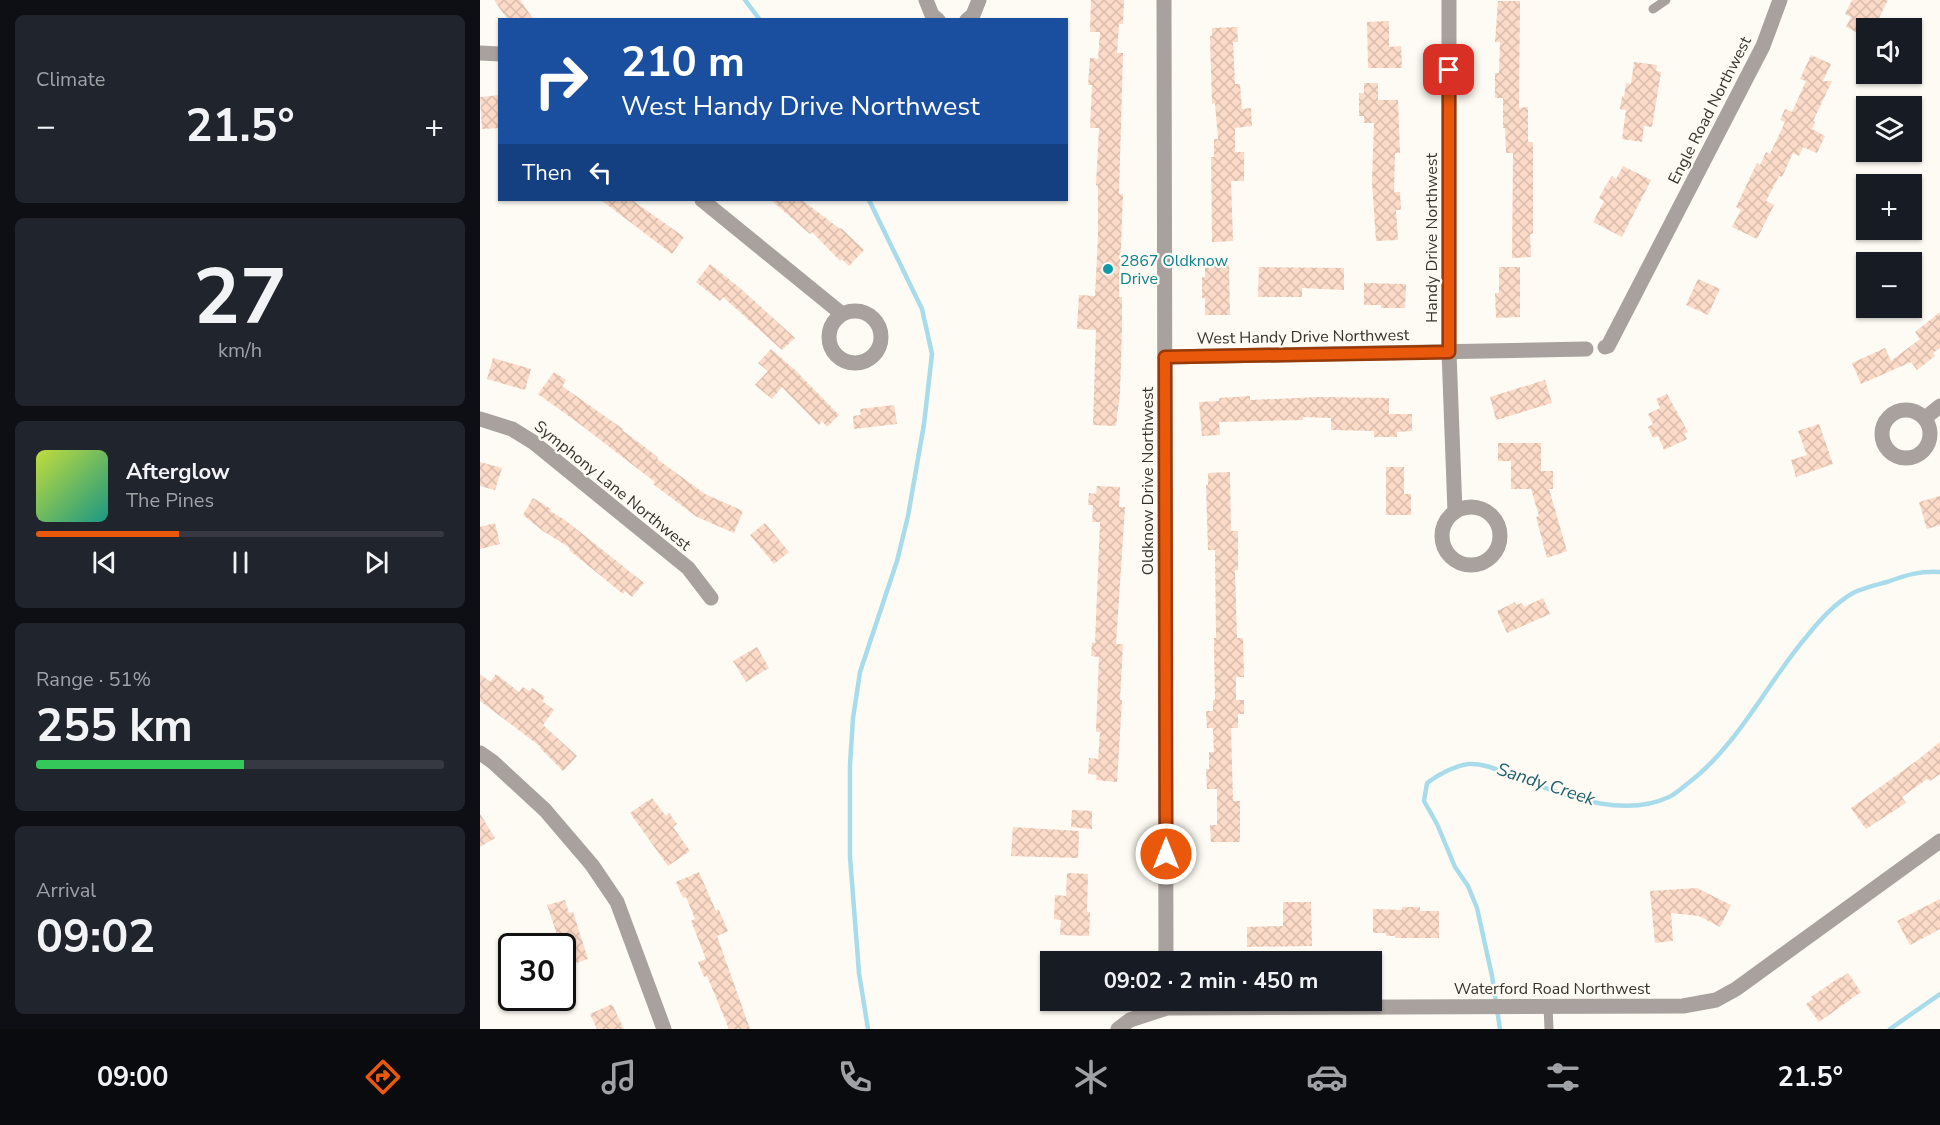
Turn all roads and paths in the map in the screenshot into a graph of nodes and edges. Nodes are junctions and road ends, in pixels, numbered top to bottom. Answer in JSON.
{"nodes":[{"id":1,"x":926,"y":0,"type":"edge"},
{"id":2,"x":979,"y":0,"type":"edge"},
{"id":3,"x":1164,"y":0,"type":"edge"},
{"id":4,"x":1449,"y":0,"type":"edge"},
{"id":5,"x":1666,"y":0,"type":"edge"},
{"id":6,"x":1780,"y":0,"type":"edge"},
{"id":7,"x":1653,"y":9,"type":"dead end"},
{"id":8,"x":936,"y":18,"type":"edge"},
{"id":9,"x":969,"y":18,"type":"edge"},
{"id":10,"x":480,"y":53,"type":"edge"},
{"id":11,"x":498,"y":54,"type":"edge"},
{"id":12,"x":703,"y":201,"type":"edge"},
{"id":13,"x":842,"y":314,"type":"dead end"},
{"id":14,"x":1605,"y":347,"type":"dead end"},
{"id":15,"x":1586,"y":349,"type":"dead end"},
{"id":16,"x":1449,"y":352,"type":"junction"},
{"id":17,"x":1165,"y":357,"type":"junction"},
{"id":18,"x":1940,"y":406,"type":"edge"},
{"id":19,"x":1925,"y":418,"type":"dead end"},
{"id":20,"x":480,"y":419,"type":"edge"},
{"id":21,"x":1455,"y":512,"type":"dead end"},
{"id":22,"x":711,"y":598,"type":"dead end"},
{"id":23,"x":480,"y":753,"type":"edge"},
{"id":24,"x":1940,"y":841,"type":"edge"},
{"id":25,"x":1166,"y":951,"type":"edge"},
{"id":26,"x":1382,"y":1005,"type":"edge"},
{"id":27,"x":1548,"y":1006,"type":"junction"},
{"id":28,"x":1151,"y":1011,"type":"edge"},
{"id":29,"x":664,"y":1029,"type":"edge"},
{"id":30,"x":1118,"y":1029,"type":"edge"},
{"id":31,"x":1549,"y":1029,"type":"edge"}],
"edges":[{"from":1,"to":8,"type":"street"},
{"from":2,"to":9,"type":"street"},
{"from":3,"to":17,"type":"street","name":"Oldknow Drive Northwest"},
{"from":4,"to":16,"type":"street","name":"Handy Drive Northwest"},
{"from":5,"to":7,"type":"lane"},
{"from":6,"to":14,"type":"street","name":"Engle Road Northwest"},
{"from":10,"to":11,"type":"street"},
{"from":12,"to":13,"type":"street"},
{"from":15,"to":16,"type":"street","name":"West Handy Drive Northwest"},
{"from":16,"to":17,"type":"street","name":"West Handy Drive Northwest"},
{"from":16,"to":21,"type":"street","name":"Handy Drive Northwest"},
{"from":17,"to":25,"type":"street","name":"Oldknow Drive Northwest"},
{"from":18,"to":19,"type":"street"},
{"from":20,"to":22,"type":"street","name":"Symphony Lane Northwest"},
{"from":23,"to":29,"type":"street"},
{"from":24,"to":27,"type":"street","name":"Waterford Road Northwest"},
{"from":26,"to":27,"type":"street","name":"Waterford Road Northwest"},
{"from":27,"to":31,"type":"lane"},
{"from":28,"to":30,"type":"street","name":"Waterford Road Northwest"}]}
